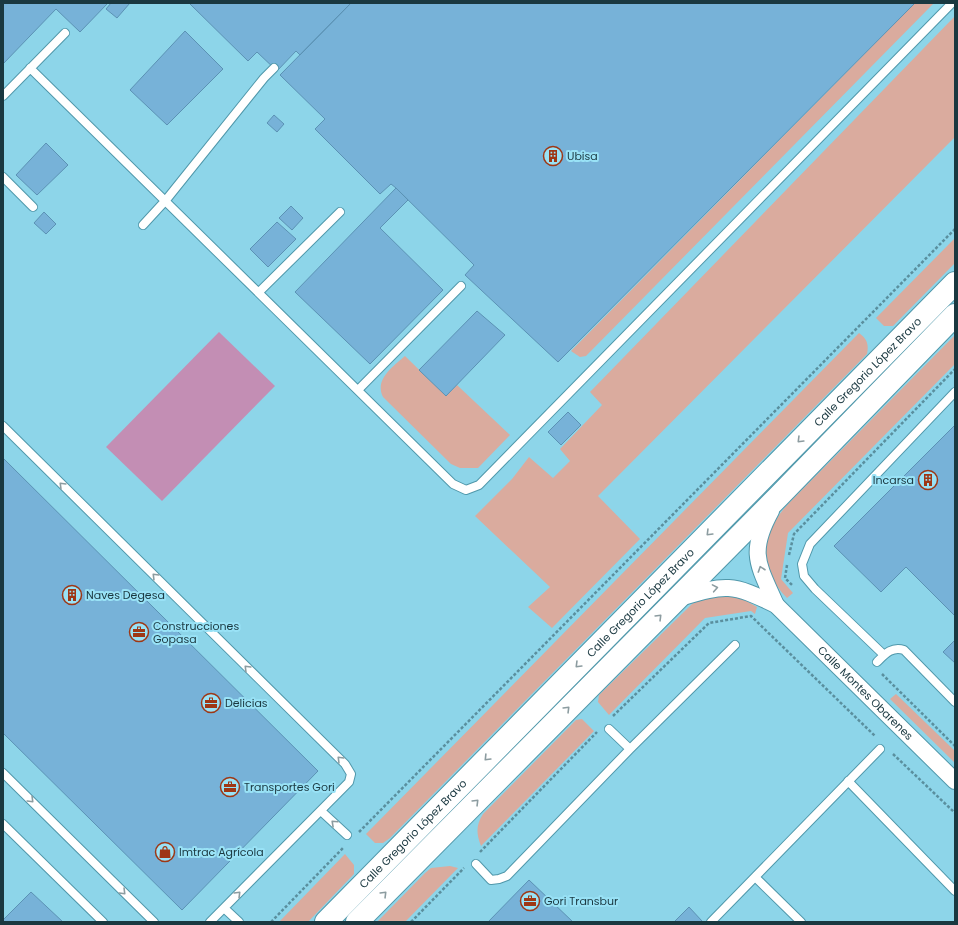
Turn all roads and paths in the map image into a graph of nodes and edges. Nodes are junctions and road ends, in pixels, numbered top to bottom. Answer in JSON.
{"nodes":[{"id":1,"x":952,"y":3,"type":"edge"},
{"id":2,"x":65,"y":33,"type":"dead end"},
{"id":3,"x":30,"y":68,"type":"junction"},
{"id":4,"x":274,"y":68,"type":"dead end"},
{"id":5,"x":3,"y":96,"type":"edge"},
{"id":6,"x":3,"y":177,"type":"edge"},
{"id":7,"x":166,"y":200,"type":"junction"},
{"id":8,"x":33,"y":207,"type":"dead end"},
{"id":9,"x":340,"y":212,"type":"dead end"},
{"id":10,"x":143,"y":225,"type":"dead end"},
{"id":11,"x":955,"y":230,"type":"edge"},
{"id":12,"x":955,"y":283,"type":"edge"},
{"id":13,"x":461,"y":286,"type":"dead end"},
{"id":14,"x":259,"y":292,"type":"junction"},
{"id":15,"x":955,"y":315,"type":"edge"},
{"id":16,"x":955,"y":369,"type":"edge"},
{"id":17,"x":358,"y":390,"type":"junction"},
{"id":18,"x":955,"y":392,"type":"edge"},
{"id":19,"x":3,"y":426,"type":"edge"},
{"id":20,"x":779,"y":496,"type":"junction"},
{"id":21,"x":789,"y":556,"type":"dead end"},
{"id":22,"x":788,"y":563,"type":"dead end"},
{"id":23,"x":796,"y":589,"type":"dead end"},
{"id":24,"x":677,"y":599,"type":"junction"},
{"id":25,"x":776,"y":605,"type":"junction"},
{"id":26,"x":735,"y":644,"type":"dead end"},
{"id":27,"x":884,"y":655,"type":"junction"},
{"id":28,"x":877,"y":662,"type":"dead end"},
{"id":29,"x":879,"y":670,"type":"dead end"},
{"id":30,"x":955,"y":702,"type":"edge"},
{"id":31,"x":610,"y":719,"type":"dead end"},
{"id":32,"x":609,"y":729,"type":"dead end"},
{"id":33,"x":599,"y":730,"type":"dead end"},
{"id":34,"x":878,"y":739,"type":"dead end"},
{"id":35,"x":955,"y":746,"type":"edge"},
{"id":36,"x":630,"y":749,"type":"junction"},
{"id":37,"x":880,"y":749,"type":"dead end"},
{"id":38,"x":889,"y":750,"type":"dead end"},
{"id":39,"x":3,"y":773,"type":"edge"},
{"id":40,"x":848,"y":781,"type":"junction"},
{"id":41,"x":955,"y":781,"type":"edge"},
{"id":42,"x":321,"y":810,"type":"junction"},
{"id":43,"x":955,"y":813,"type":"edge"},
{"id":44,"x":3,"y":824,"type":"edge"},
{"id":45,"x":357,"y":834,"type":"dead end"},
{"id":46,"x":347,"y":835,"type":"dead end"},
{"id":47,"x":346,"y":845,"type":"dead end"},
{"id":48,"x":478,"y":854,"type":"dead end"},
{"id":49,"x":476,"y":864,"type":"dead end"},
{"id":50,"x":466,"y":866,"type":"dead end"},
{"id":51,"x":755,"y":877,"type":"junction"},
{"id":52,"x":955,"y":891,"type":"edge"},
{"id":53,"x":224,"y":908,"type":"junction"},
{"id":54,"x":103,"y":922,"type":"edge"},
{"id":55,"x":154,"y":922,"type":"edge"},
{"id":56,"x":210,"y":922,"type":"edge"},
{"id":57,"x":239,"y":922,"type":"edge"},
{"id":58,"x":271,"y":922,"type":"edge"},
{"id":59,"x":326,"y":922,"type":"edge"},
{"id":60,"x":357,"y":922,"type":"edge"},
{"id":61,"x":411,"y":922,"type":"edge"},
{"id":62,"x":711,"y":922,"type":"edge"},
{"id":63,"x":801,"y":922,"type":"edge"}],
"edges":[{"from":1,"to":17,"type":"lane"},
{"from":2,"to":3,"type":"lane"},
{"from":3,"to":5,"type":"lane"},
{"from":3,"to":7,"type":"lane"},
{"from":4,"to":7,"type":"lane"},
{"from":6,"to":8,"type":"lane"},
{"from":7,"to":10,"type":"lane"},
{"from":7,"to":14,"type":"lane"},
{"from":9,"to":14,"type":"lane"},
{"from":11,"to":45,"type":"path"},
{"from":12,"to":59,"type":"main road","name":"Calle Gregorio López Bravo","one_way":true},
{"from":13,"to":17,"type":"lane"},
{"from":14,"to":17,"type":"lane"},
{"from":15,"to":20,"type":"main road","name":"Calle Gregorio López Bravo"},
{"from":16,"to":21,"type":"path"},
{"from":18,"to":27,"type":"lane"},
{"from":42,"to":19,"type":"lane","one_way":true},
{"from":20,"to":24,"type":"main road","name":"Calle Gregorio López Bravo"},
{"from":25,"to":20,"type":"street","name":"Calle Montes Obarenes","one_way":true},
{"from":22,"to":23,"type":"path"},
{"from":24,"to":25,"type":"street","name":"Calle Montes Obarenes","one_way":true},
{"from":60,"to":24,"type":"main road","name":"Calle Gregorio López Bravo","one_way":true},
{"from":25,"to":41,"type":"street","name":"Calle Montes Obarenes"},
{"from":26,"to":36,"type":"lane"},
{"from":27,"to":28,"type":"lane"},
{"from":27,"to":30,"type":"lane"},
{"from":29,"to":35,"type":"path"},
{"from":31,"to":34,"type":"path"},
{"from":32,"to":36,"type":"lane"},
{"from":33,"to":48,"type":"path"},
{"from":36,"to":49,"type":"lane"},
{"from":37,"to":40,"type":"lane"},
{"from":38,"to":43,"type":"path"},
{"from":39,"to":55,"type":"lane","one_way":true},
{"from":40,"to":51,"type":"lane"},
{"from":40,"to":52,"type":"lane"},
{"from":46,"to":42,"type":"lane","one_way":true},
{"from":53,"to":42,"type":"lane","one_way":true},
{"from":44,"to":54,"type":"lane"},
{"from":47,"to":58,"type":"path"},
{"from":50,"to":61,"type":"path"},
{"from":51,"to":62,"type":"lane"},
{"from":51,"to":63,"type":"lane"},
{"from":53,"to":56,"type":"lane"},
{"from":53,"to":57,"type":"lane"}]}
